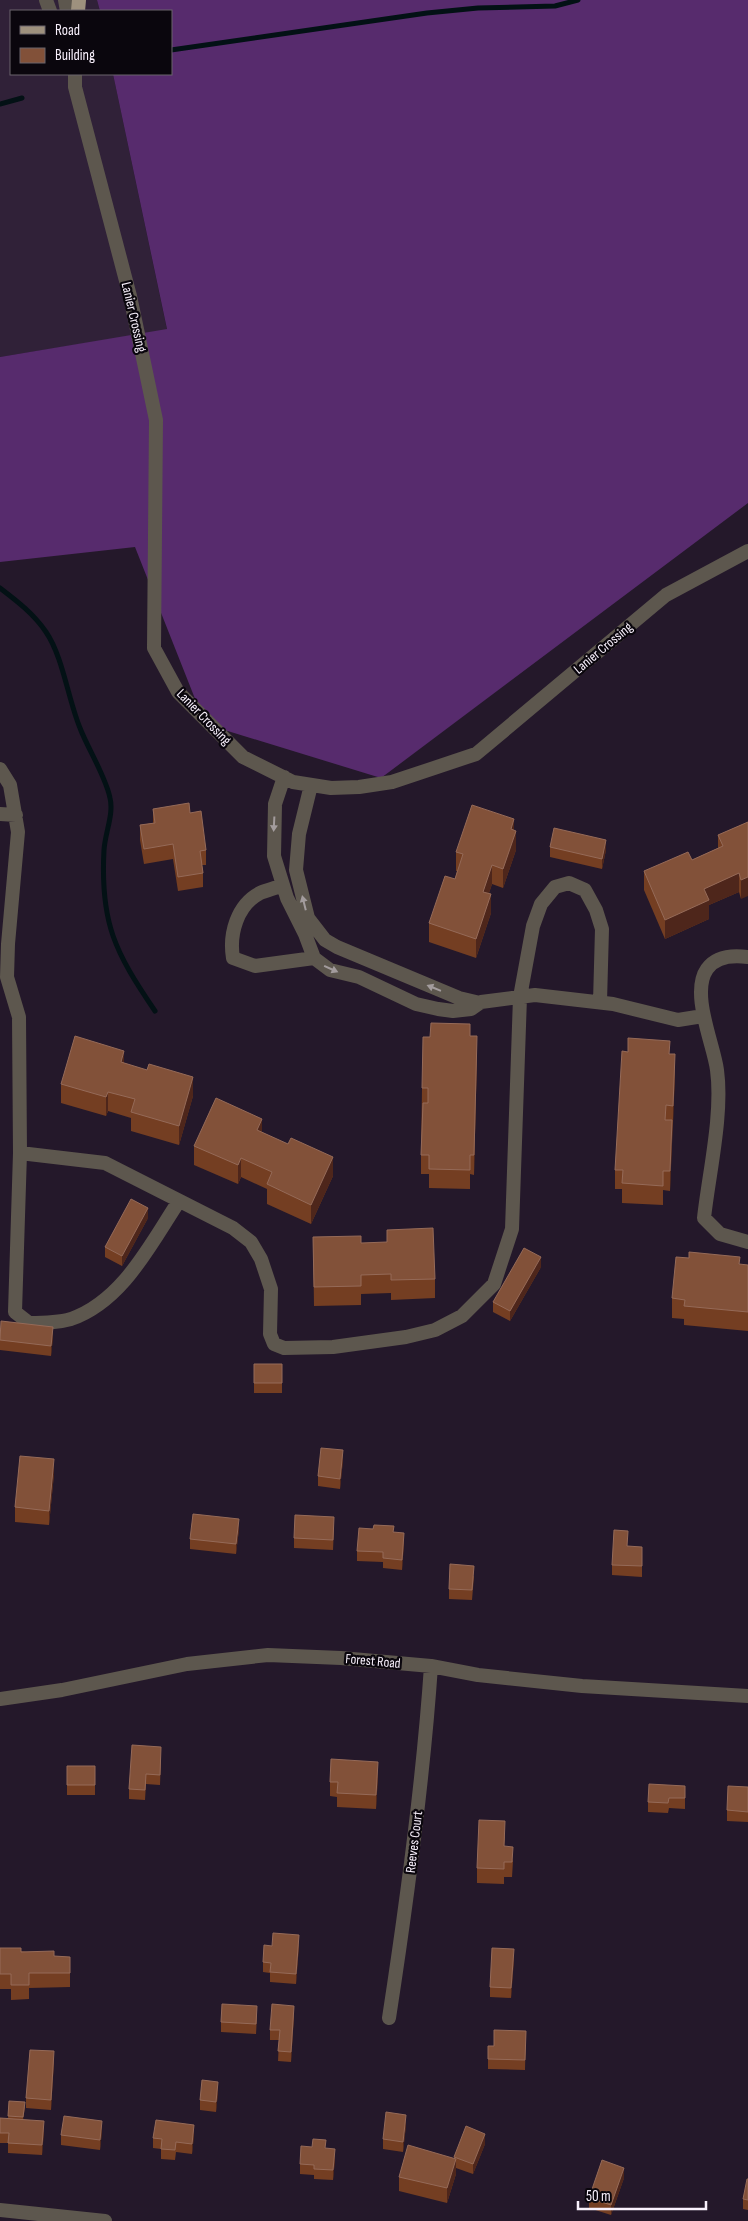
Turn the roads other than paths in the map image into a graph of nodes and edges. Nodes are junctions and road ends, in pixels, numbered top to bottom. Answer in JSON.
{"nodes":[{"id":1,"x":75,"y":75,"type":"edge"},
{"id":2,"x":748,"y":551,"type":"edge"},
{"id":3,"x":0,"y":769,"type":"edge"},
{"id":4,"x":284,"y":777,"type":"junction"},
{"id":5,"x":311,"y":785,"type":"junction"},
{"id":6,"x":0,"y":814,"type":"edge"},
{"id":7,"x":16,"y":815,"type":"junction"},
{"id":8,"x":283,"y":886,"type":"junction"},
{"id":9,"x":748,"y":957,"type":"edge"},
{"id":10,"x":314,"y":958,"type":"junction"},
{"id":11,"x":520,"y":997,"type":"junction"},
{"id":12,"x":600,"y":1002,"type":"junction"},
{"id":13,"x":480,"y":1003,"type":"junction"},
{"id":14,"x":703,"y":1016,"type":"junction"},
{"id":15,"x":20,"y":1153,"type":"junction"},
{"id":16,"x":179,"y":1200,"type":"junction"},
{"id":17,"x":748,"y":1242,"type":"edge"},
{"id":18,"x":431,"y":1666,"type":"junction"},
{"id":19,"x":748,"y":1696,"type":"edge"},
{"id":20,"x":0,"y":1698,"type":"edge"},
{"id":21,"x":389,"y":2018,"type":"dead end"},
{"id":22,"x":0,"y":2210,"type":"edge"},
{"id":23,"x":105,"y":2221,"type":"edge"}],
"edges":[{"from":1,"to":4,"type":"street","name":"Lanier Crossing"},
{"from":2,"to":5,"type":"street","name":"Lanier Crossing"},
{"from":3,"to":7,"type":"street"},
{"from":4,"to":5,"type":"street","name":"Lanier Crossing"},
{"from":4,"to":8,"type":"street","one_way":true},
{"from":13,"to":5,"type":"street","one_way":true},
{"from":6,"to":7,"type":"street"},
{"from":7,"to":15,"type":"street"},
{"from":8,"to":10,"type":"street"},
{"from":8,"to":10,"type":"street"},
{"from":9,"to":14,"type":"street"},
{"from":10,"to":13,"type":"street","one_way":true},
{"from":11,"to":12,"type":"street"},
{"from":11,"to":12,"type":"street"},
{"from":11,"to":13,"type":"street"},
{"from":11,"to":16,"type":"street"},
{"from":12,"to":14,"type":"street"},
{"from":14,"to":17,"type":"street"},
{"from":15,"to":16,"type":"street"},
{"from":15,"to":16,"type":"street"},
{"from":18,"to":19,"type":"street","name":"Forest Road"},
{"from":18,"to":20,"type":"street","name":"Forest Road"},
{"from":18,"to":21,"type":"street","name":"Reeves Court"},
{"from":22,"to":23,"type":"street"}]}
